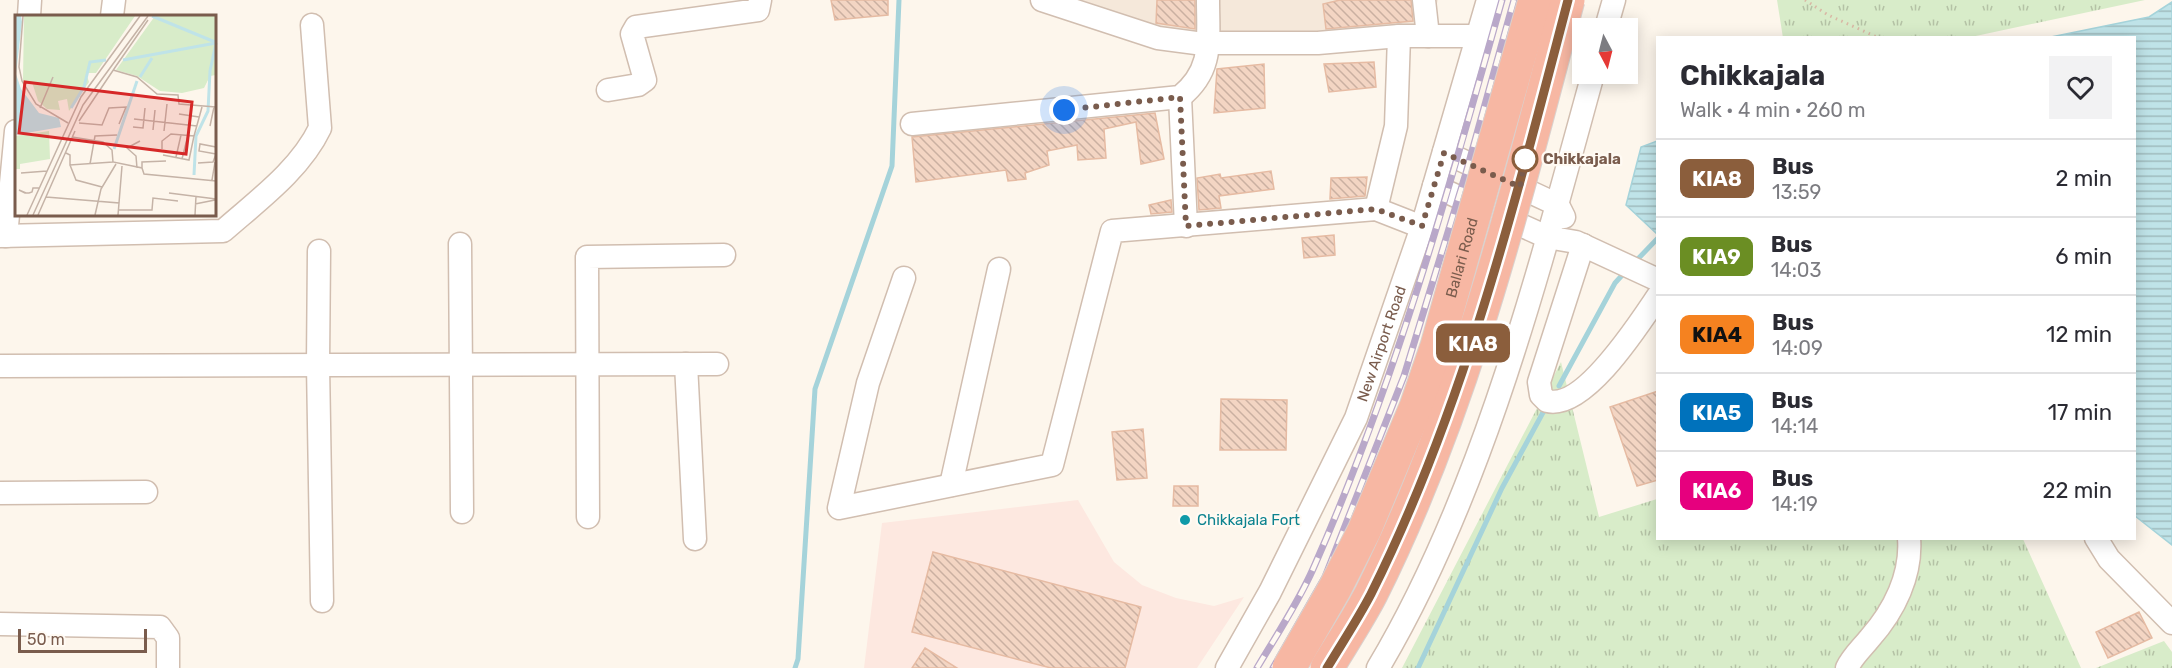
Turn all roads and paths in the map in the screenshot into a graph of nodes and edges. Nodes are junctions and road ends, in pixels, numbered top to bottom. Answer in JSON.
{"nodes":[{"id":1,"x":30,"y":0,"type":"edge"},
{"id":2,"x":114,"y":0,"type":"edge"},
{"id":3,"x":760,"y":0,"type":"edge"},
{"id":4,"x":1042,"y":0,"type":"edge"},
{"id":5,"x":1208,"y":0,"type":"edge"},
{"id":6,"x":1424,"y":0,"type":"edge"},
{"id":7,"x":1488,"y":0,"type":"edge"},
{"id":8,"x":1535,"y":0,"type":"edge"},
{"id":9,"x":1568,"y":0,"type":"edge"},
{"id":10,"x":1614,"y":0,"type":"edge"},
{"id":11,"x":1805,"y":0,"type":"edge"},
{"id":12,"x":28,"y":15,"type":"edge"},
{"id":13,"x":112,"y":15,"type":"edge"},
{"id":14,"x":1609,"y":18,"type":"edge"},
{"id":15,"x":312,"y":26,"type":"dead end"},
{"id":16,"x":1399,"y":36,"type":"junction"},
{"id":17,"x":1428,"y":36,"type":"junction"},
{"id":18,"x":1480,"y":36,"type":"junction"},
{"id":19,"x":1875,"y":36,"type":"edge"},
{"id":20,"x":1208,"y":43,"type":"junction"},
{"id":21,"x":1590,"y":84,"type":"edge"},
{"id":22,"x":608,"y":90,"type":"dead end"},
{"id":23,"x":1180,"y":97,"type":"junction"},
{"id":24,"x":912,"y":124,"type":"dead end"},
{"id":25,"x":15,"y":139,"type":"edge"},
{"id":26,"x":1444,"y":153,"type":"junction"},
{"id":27,"x":1434,"y":186,"type":"junction"},
{"id":28,"x":1558,"y":205,"type":"junction"},
{"id":29,"x":1376,"y":209,"type":"junction"},
{"id":30,"x":95,"y":224,"type":"edge"},
{"id":31,"x":1186,"y":226,"type":"junction"},
{"id":32,"x":1422,"y":226,"type":"junction"},
{"id":33,"x":3,"y":236,"type":"edge"},
{"id":34,"x":1547,"y":237,"type":"junction"},
{"id":35,"x":1579,"y":243,"type":"junction"},
{"id":36,"x":460,"y":244,"type":"dead end"},
{"id":37,"x":319,"y":251,"type":"dead end"},
{"id":38,"x":724,"y":255,"type":"dead end"},
{"id":39,"x":999,"y":269,"type":"dead end"},
{"id":40,"x":904,"y":278,"type":"dead end"},
{"id":41,"x":1656,"y":279,"type":"edge"},
{"id":42,"x":1656,"y":299,"type":"edge"},
{"id":43,"x":460,"y":364,"type":"junction"},
{"id":44,"x":586,"y":364,"type":"junction"},
{"id":45,"x":686,"y":364,"type":"junction"},
{"id":46,"x":717,"y":364,"type":"dead end"},
{"id":47,"x":318,"y":365,"type":"junction"},
{"id":48,"x":0,"y":366,"type":"edge"},
{"id":49,"x":951,"y":485,"type":"junction"},
{"id":50,"x":146,"y":492,"type":"dead end"},
{"id":51,"x":0,"y":493,"type":"edge"},
{"id":52,"x":462,"y":512,"type":"dead end"},
{"id":53,"x":588,"y":517,"type":"dead end"},
{"id":54,"x":695,"y":539,"type":"dead end"},
{"id":55,"x":1909,"y":540,"type":"edge"},
{"id":56,"x":2097,"y":540,"type":"edge"},
{"id":57,"x":322,"y":601,"type":"dead end"},
{"id":58,"x":2172,"y":623,"type":"edge"},
{"id":59,"x":0,"y":624,"type":"edge"},
{"id":60,"x":168,"y":668,"type":"edge"},
{"id":61,"x":1227,"y":668,"type":"edge"},
{"id":62,"x":1289,"y":668,"type":"edge"},
{"id":63,"x":1327,"y":668,"type":"edge"},
{"id":64,"x":1378,"y":668,"type":"edge"},
{"id":65,"x":1846,"y":668,"type":"edge"}],
"edges":[{"from":1,"to":12,"type":"street"},
{"from":2,"to":13,"type":"street"},
{"from":3,"to":22,"type":"street"},
{"from":4,"to":20,"type":"street"},
{"from":5,"to":20,"type":"street"},
{"from":6,"to":17,"type":"street"},
{"from":7,"to":18,"type":"street","name":"New Airport Road"},
{"from":8,"to":62,"type":"highway","name":"Ballari Road","bridge":true},
{"from":9,"to":63,"type":"highway","bridge":true},
{"from":10,"to":14,"type":"street"},
{"from":11,"to":19,"type":"path"},
{"from":15,"to":30,"type":"street"},
{"from":16,"to":17,"type":"street"},
{"from":16,"to":20,"type":"street"},
{"from":16,"to":29,"type":"street"},
{"from":17,"to":18,"type":"street"},
{"from":18,"to":26,"type":"street","name":"New Airport Road"},
{"from":20,"to":23,"type":"street"},
{"from":21,"to":28,"type":"street"},
{"from":23,"to":24,"type":"street"},
{"from":23,"to":31,"type":"street"},
{"from":25,"to":33,"type":"street"},
{"from":26,"to":27,"type":"street","name":"New Airport Road"},
{"from":26,"to":28,"type":"street"},
{"from":27,"to":32,"type":"street","name":"New Airport Road"},
{"from":27,"to":34,"type":"street"},
{"from":28,"to":34,"type":"street"},
{"from":28,"to":35,"type":"street"},
{"from":29,"to":31,"type":"street"},
{"from":29,"to":32,"type":"street"},
{"from":30,"to":33,"type":"street"},
{"from":31,"to":49,"type":"street"},
{"from":32,"to":61,"type":"street","name":"New Airport Road"},
{"from":34,"to":35,"type":"street"},
{"from":34,"to":64,"type":"street"},
{"from":35,"to":41,"type":"street"},
{"from":35,"to":42,"type":"street"},
{"from":36,"to":43,"type":"street"},
{"from":37,"to":47,"type":"street"},
{"from":38,"to":44,"type":"street"},
{"from":39,"to":49,"type":"street"},
{"from":40,"to":49,"type":"street"},
{"from":43,"to":44,"type":"street"},
{"from":43,"to":47,"type":"street"},
{"from":43,"to":52,"type":"street"},
{"from":44,"to":45,"type":"street"},
{"from":44,"to":53,"type":"street"},
{"from":45,"to":46,"type":"street"},
{"from":45,"to":54,"type":"street"},
{"from":47,"to":48,"type":"street"},
{"from":47,"to":57,"type":"street"},
{"from":50,"to":51,"type":"street"},
{"from":55,"to":65,"type":"street"},
{"from":56,"to":58,"type":"street"},
{"from":59,"to":60,"type":"street"}]}
